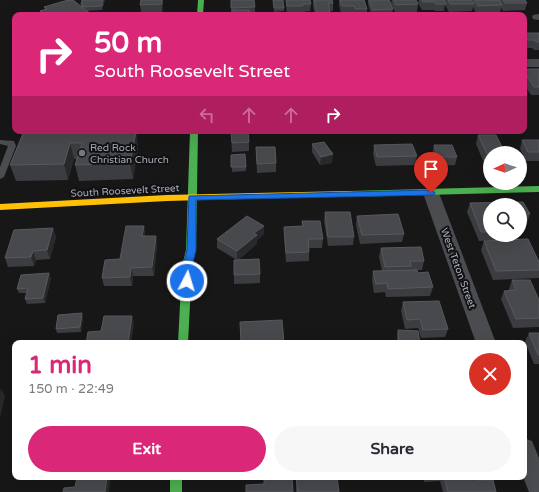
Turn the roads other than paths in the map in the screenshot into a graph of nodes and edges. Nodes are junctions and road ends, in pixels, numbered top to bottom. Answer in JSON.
{"nodes":[{"id":1,"x":201,"y":0,"type":"edge"},
{"id":2,"x":200,"y":12,"type":"edge"},
{"id":3,"x":527,"y":63,"type":"edge"},
{"id":4,"x":539,"y":63,"type":"edge"},
{"id":5,"x":194,"y":134,"type":"edge"},
{"id":6,"x":0,"y":142,"type":"edge"},
{"id":7,"x":2,"y":166,"type":"edge"},
{"id":8,"x":0,"y":177,"type":"edge"},
{"id":9,"x":539,"y":189,"type":"edge"},
{"id":10,"x":431,"y":193,"type":"junction"},
{"id":11,"x":192,"y":198,"type":"junction"},
{"id":12,"x":0,"y":207,"type":"edge"},
{"id":13,"x":183,"y":340,"type":"edge"},
{"id":14,"x":485,"y":340,"type":"edge"},
{"id":15,"x":527,"y":456,"type":"edge"},
{"id":16,"x":176,"y":480,"type":"edge"},
{"id":17,"x":539,"y":489,"type":"edge"},
{"id":18,"x":176,"y":492,"type":"edge"}],
"edges":[{"from":1,"to":2,"type":"street"},
{"from":3,"to":4,"type":"street"},
{"from":5,"to":11,"type":"street"},
{"from":6,"to":7,"type":"lane"},
{"from":7,"to":8,"type":"lane"},
{"from":9,"to":10,"type":"street","name":"South Roosevelt Street"},
{"from":10,"to":11,"type":"street","name":"South Roosevelt Street"},
{"from":10,"to":14,"type":"street","name":"West Teton Street"},
{"from":11,"to":12,"type":"street","name":"South Roosevelt Street"},
{"from":11,"to":13,"type":"street"},
{"from":15,"to":17,"type":"street"},
{"from":16,"to":18,"type":"street"}]}
